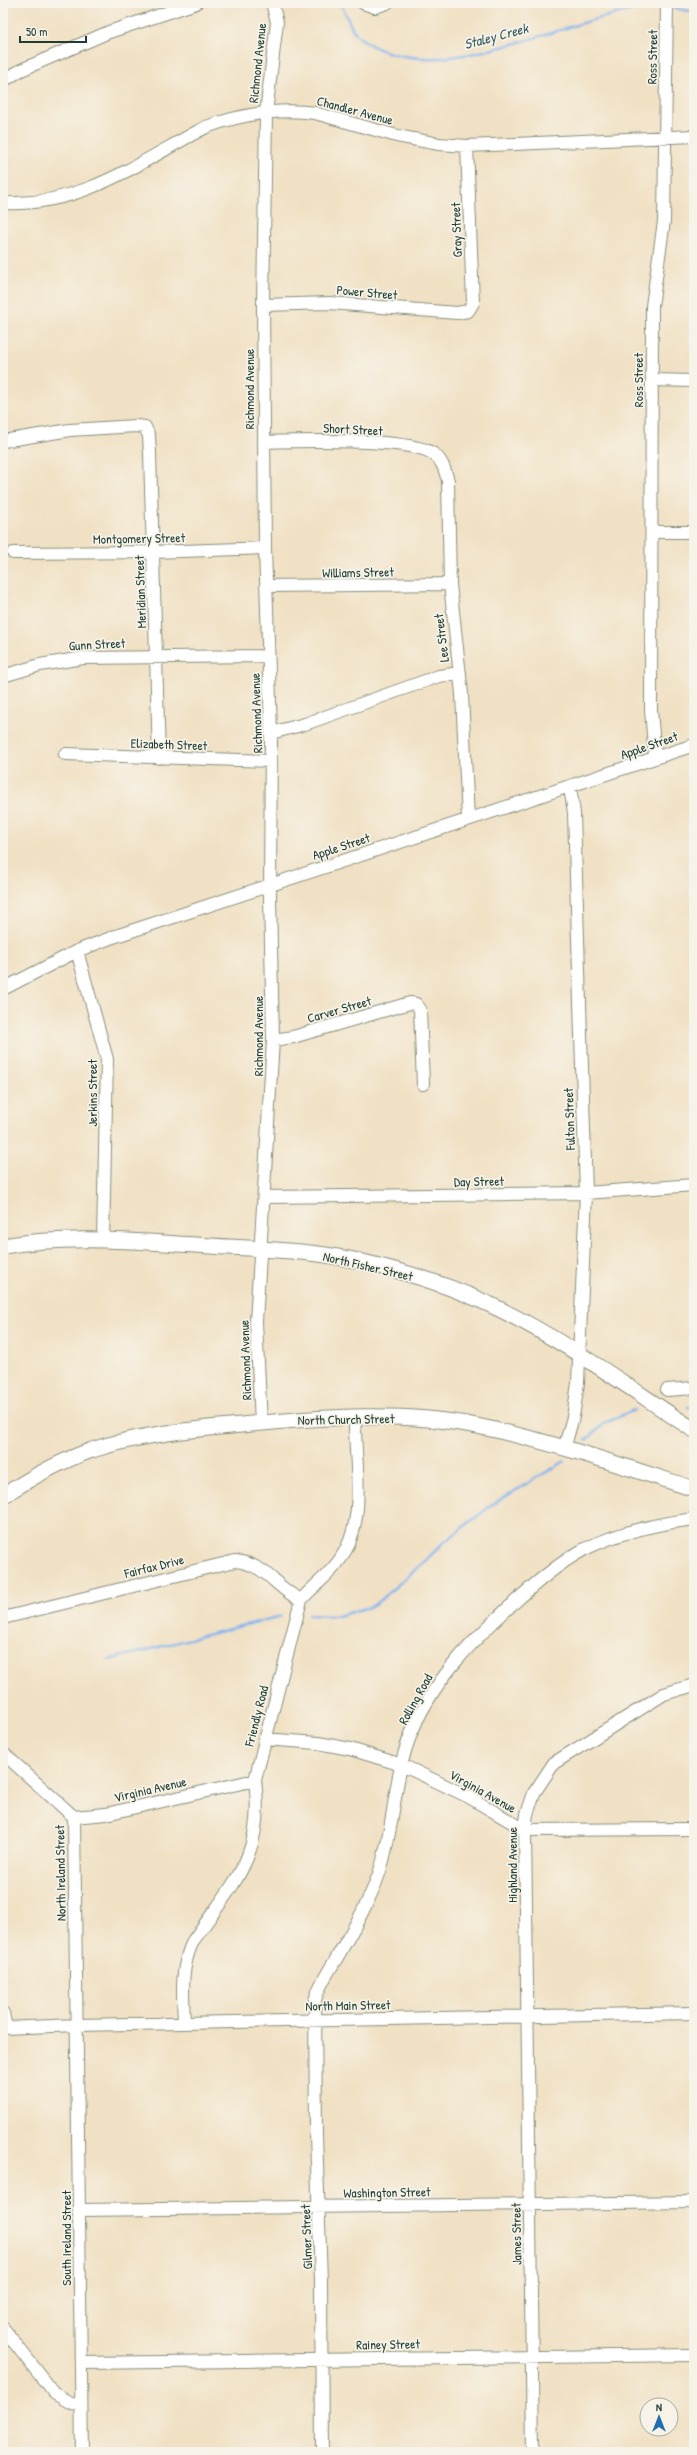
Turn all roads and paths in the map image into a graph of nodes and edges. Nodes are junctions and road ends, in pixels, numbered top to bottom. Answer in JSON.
{"nodes":[{"id":1,"x":196,"y":3,"type":"edge"},
{"id":2,"x":272,"y":3,"type":"edge"},
{"id":3,"x":363,"y":3,"type":"edge"},
{"id":4,"x":387,"y":3,"type":"edge"},
{"id":5,"x":667,"y":3,"type":"edge"},
{"id":6,"x":3,"y":81,"type":"edge"},
{"id":7,"x":266,"y":113,"type":"junction"},
{"id":8,"x":694,"y":136,"type":"edge"},
{"id":9,"x":665,"y":139,"type":"junction"},
{"id":10,"x":467,"y":146,"type":"junction"},
{"id":11,"x":3,"y":203,"type":"edge"},
{"id":12,"x":263,"y":305,"type":"junction"},
{"id":13,"x":468,"y":311,"type":"joint"},
{"id":14,"x":652,"y":380,"type":"junction"},
{"id":15,"x":694,"y":381,"type":"edge"},
{"id":16,"x":3,"y":441,"type":"edge"},
{"id":17,"x":264,"y":442,"type":"junction"},
{"id":18,"x":437,"y":457,"type":"joint"},
{"id":19,"x":652,"y":532,"type":"junction"},
{"id":20,"x":694,"y":532,"type":"edge"},
{"id":21,"x":265,"y":548,"type":"junction"},
{"id":22,"x":153,"y":552,"type":"junction"},
{"id":23,"x":13,"y":553,"type":"dead end"},
{"id":24,"x":450,"y":584,"type":"junction"},
{"id":25,"x":267,"y":586,"type":"junction"},
{"id":26,"x":156,"y":656,"type":"junction"},
{"id":27,"x":268,"y":656,"type":"junction"},
{"id":28,"x":460,"y":673,"type":"junction"},
{"id":29,"x":3,"y":676,"type":"edge"},
{"id":30,"x":271,"y":733,"type":"junction"},
{"id":31,"x":694,"y":745,"type":"edge"},
{"id":32,"x":65,"y":754,"type":"dead end"},
{"id":33,"x":159,"y":758,"type":"junction"},
{"id":34,"x":655,"y":758,"type":"junction"},
{"id":35,"x":271,"y":761,"type":"junction"},
{"id":36,"x":570,"y":787,"type":"junction"},
{"id":37,"x":468,"y":819,"type":"junction"},
{"id":38,"x":270,"y":884,"type":"junction"},
{"id":39,"x":77,"y":951,"type":"junction"},
{"id":40,"x":3,"y":989,"type":"edge"},
{"id":41,"x":273,"y":1040,"type":"junction"},
{"id":42,"x":422,"y":1084,"type":"dead end"},
{"id":43,"x":694,"y":1185,"type":"edge"},
{"id":44,"x":586,"y":1193,"type":"junction"},
{"id":45,"x":265,"y":1197,"type":"junction"},
{"id":46,"x":103,"y":1239,"type":"junction"},
{"id":47,"x":3,"y":1246,"type":"edge"},
{"id":48,"x":262,"y":1250,"type":"junction"},
{"id":49,"x":579,"y":1355,"type":"junction"},
{"id":50,"x":694,"y":1388,"type":"edge"},
{"id":51,"x":667,"y":1390,"type":"dead end"},
{"id":52,"x":355,"y":1418,"type":"junction"},
{"id":53,"x":261,"y":1423,"type":"junction"},
{"id":54,"x":694,"y":1430,"type":"edge"},
{"id":55,"x":564,"y":1449,"type":"junction"},
{"id":56,"x":694,"y":1489,"type":"edge"},
{"id":57,"x":3,"y":1496,"type":"edge"},
{"id":58,"x":694,"y":1520,"type":"edge"},
{"id":59,"x":301,"y":1600,"type":"junction"},
{"id":60,"x":3,"y":1618,"type":"edge"},
{"id":61,"x":694,"y":1685,"type":"edge"},
{"id":62,"x":264,"y":1739,"type":"junction"},
{"id":63,"x":3,"y":1753,"type":"edge"},
{"id":64,"x":402,"y":1765,"type":"junction"},
{"id":65,"x":255,"y":1780,"type":"junction"},
{"id":66,"x":74,"y":1817,"type":"junction"},
{"id":67,"x":694,"y":1829,"type":"edge"},
{"id":68,"x":525,"y":1830,"type":"junction"},
{"id":69,"x":694,"y":2012,"type":"edge"},
{"id":70,"x":3,"y":2013,"type":"edge"},
{"id":71,"x":527,"y":2016,"type":"junction"},
{"id":72,"x":315,"y":2020,"type":"junction"},
{"id":73,"x":184,"y":2023,"type":"junction"},
{"id":74,"x":77,"y":2025,"type":"junction"},
{"id":75,"x":4,"y":2028,"type":"edge"},
{"id":76,"x":694,"y":2202,"type":"edge"},
{"id":77,"x":529,"y":2204,"type":"junction"},
{"id":78,"x":318,"y":2206,"type":"junction"},
{"id":79,"x":80,"y":2210,"type":"junction"},
{"id":80,"x":3,"y":2328,"type":"edge"},
{"id":81,"x":694,"y":2355,"type":"edge"},
{"id":82,"x":532,"y":2357,"type":"junction"},
{"id":83,"x":321,"y":2359,"type":"junction"},
{"id":84,"x":82,"y":2363,"type":"junction"},
{"id":85,"x":81,"y":2404,"type":"junction"},
{"id":86,"x":82,"y":2452,"type":"edge"},
{"id":87,"x":322,"y":2452,"type":"edge"},
{"id":88,"x":533,"y":2452,"type":"edge"}],
"edges":[{"from":1,"to":6,"type":"street"},
{"from":2,"to":7,"type":"street","name":"Richmond Avenue"},
{"from":3,"to":4,"type":"street"},
{"from":5,"to":9,"type":"street","name":"Ross Street"},
{"from":7,"to":10,"type":"street","name":"Chandler Avenue"},
{"from":7,"to":11,"type":"street","name":"Chandler Avenue"},
{"from":7,"to":12,"type":"street","name":"Richmond Avenue"},
{"from":8,"to":9,"type":"street","name":"Chandler Avenue"},
{"from":9,"to":10,"type":"street","name":"Chandler Avenue"},
{"from":9,"to":14,"type":"street","name":"Ross Street"},
{"from":10,"to":13,"type":"street","name":"Gray Street"},
{"from":12,"to":13,"type":"street","name":"Power Street"},
{"from":12,"to":17,"type":"street","name":"Richmond Avenue"},
{"from":14,"to":15,"type":"street"},
{"from":14,"to":19,"type":"street","name":"Ross Street"},
{"from":16,"to":22,"type":"street","name":"Meridian Street"},
{"from":17,"to":18,"type":"street","name":"Short Street"},
{"from":17,"to":21,"type":"street","name":"Richmond Avenue"},
{"from":18,"to":24,"type":"street","name":"Lee Street"},
{"from":19,"to":20,"type":"street"},
{"from":19,"to":34,"type":"street","name":"Ross Street"},
{"from":21,"to":22,"type":"street","name":"Montgomery Street"},
{"from":21,"to":25,"type":"street","name":"Richmond Avenue"},
{"from":22,"to":23,"type":"street","name":"Montgomery Street"},
{"from":22,"to":26,"type":"street","name":"Meridian Street"},
{"from":24,"to":25,"type":"street","name":"Williams Street"},
{"from":24,"to":28,"type":"street","name":"Lee Street"},
{"from":25,"to":27,"type":"street","name":"Richmond Avenue"},
{"from":26,"to":27,"type":"street","name":"Gunn Street"},
{"from":26,"to":29,"type":"street","name":"Gunn Street"},
{"from":26,"to":33,"type":"street","name":"Meridian Street"},
{"from":27,"to":30,"type":"street","name":"Richmond Avenue"},
{"from":28,"to":30,"type":"street"},
{"from":28,"to":37,"type":"street","name":"Lee Street"},
{"from":30,"to":35,"type":"street","name":"Richmond Avenue"},
{"from":31,"to":34,"type":"street","name":"Apple Street"},
{"from":32,"to":33,"type":"street","name":"Elizabeth Street"},
{"from":33,"to":35,"type":"street","name":"Elizabeth Street"},
{"from":34,"to":36,"type":"street","name":"Apple Street"},
{"from":35,"to":38,"type":"street","name":"Richmond Avenue"},
{"from":36,"to":37,"type":"street","name":"Apple Street"},
{"from":36,"to":44,"type":"street","name":"Fulton Street"},
{"from":37,"to":38,"type":"street","name":"Apple Street"},
{"from":38,"to":39,"type":"street","name":"Apple Street"},
{"from":38,"to":41,"type":"street","name":"Richmond Avenue"},
{"from":39,"to":40,"type":"street","name":"Apple Street"},
{"from":39,"to":46,"type":"street","name":"Jerkins Street"},
{"from":41,"to":42,"type":"street","name":"Carver Street"},
{"from":41,"to":45,"type":"street","name":"Richmond Avenue"},
{"from":43,"to":44,"type":"street","name":"Day Street"},
{"from":44,"to":45,"type":"street","name":"Day Street"},
{"from":44,"to":49,"type":"street","name":"Fulton Street"},
{"from":45,"to":48,"type":"street","name":"Richmond Avenue"},
{"from":46,"to":47,"type":"main road","name":"North Fisher Street"},
{"from":46,"to":48,"type":"main road","name":"North Fisher Street"},
{"from":48,"to":49,"type":"main road","name":"North Fisher Street"},
{"from":48,"to":53,"type":"street","name":"Richmond Avenue"},
{"from":49,"to":54,"type":"main road","name":"North Fisher Street"},
{"from":49,"to":55,"type":"street","name":"Fulton Street"},
{"from":50,"to":51,"type":"street"},
{"from":52,"to":53,"type":"main road","name":"North Church Street"},
{"from":52,"to":55,"type":"main road","name":"North Church Street"},
{"from":52,"to":59,"type":"street","name":"Friendly Road"},
{"from":53,"to":57,"type":"main road","name":"North Church Street"},
{"from":55,"to":56,"type":"main road","name":"North Church Street"},
{"from":58,"to":64,"type":"street","name":"Rolling Road"},
{"from":59,"to":60,"type":"street","name":"Fairfax Drive"},
{"from":59,"to":62,"type":"street","name":"Friendly Road"},
{"from":61,"to":68,"type":"street","name":"Highland Avenue"},
{"from":62,"to":64,"type":"street","name":"Virginia Avenue"},
{"from":62,"to":65,"type":"street","name":"Friendly Road"},
{"from":63,"to":66,"type":"street","name":"North Ireland Street"},
{"from":64,"to":68,"type":"street","name":"Virginia Avenue"},
{"from":64,"to":72,"type":"street","name":"Rolling Road"},
{"from":65,"to":66,"type":"street","name":"Virginia Avenue"},
{"from":65,"to":73,"type":"street","name":"Friendly Road"},
{"from":66,"to":74,"type":"street","name":"North Ireland Street"},
{"from":67,"to":68,"type":"street"},
{"from":68,"to":71,"type":"street","name":"Highland Avenue"},
{"from":69,"to":71,"type":"street","name":"North Main Street"},
{"from":70,"to":75,"type":"street"},
{"from":71,"to":72,"type":"street","name":"North Main Street"},
{"from":71,"to":77,"type":"street","name":"James Street"},
{"from":72,"to":73,"type":"street","name":"North Main Street"},
{"from":72,"to":78,"type":"street","name":"Gilmer Street"},
{"from":73,"to":74,"type":"street","name":"North Main Street"},
{"from":74,"to":75,"type":"street","name":"North Main Street"},
{"from":74,"to":79,"type":"street","name":"South Ireland Street"},
{"from":76,"to":77,"type":"street","name":"Washington Street"},
{"from":77,"to":78,"type":"street","name":"Washington Street"},
{"from":77,"to":82,"type":"street","name":"James Street"},
{"from":78,"to":79,"type":"street","name":"Washington Street"},
{"from":78,"to":83,"type":"street","name":"Gilmer Street"},
{"from":79,"to":84,"type":"street","name":"South Ireland Street"},
{"from":80,"to":85,"type":"street"},
{"from":81,"to":82,"type":"street","name":"Rainey Street"},
{"from":82,"to":83,"type":"street","name":"Rainey Street"},
{"from":82,"to":88,"type":"street","name":"James Street"},
{"from":83,"to":84,"type":"street","name":"Rainey Street"},
{"from":83,"to":87,"type":"street","name":"Gilmer Street"},
{"from":84,"to":85,"type":"street","name":"South Ireland Street"},
{"from":85,"to":86,"type":"street","name":"South Ireland Street"}]}
